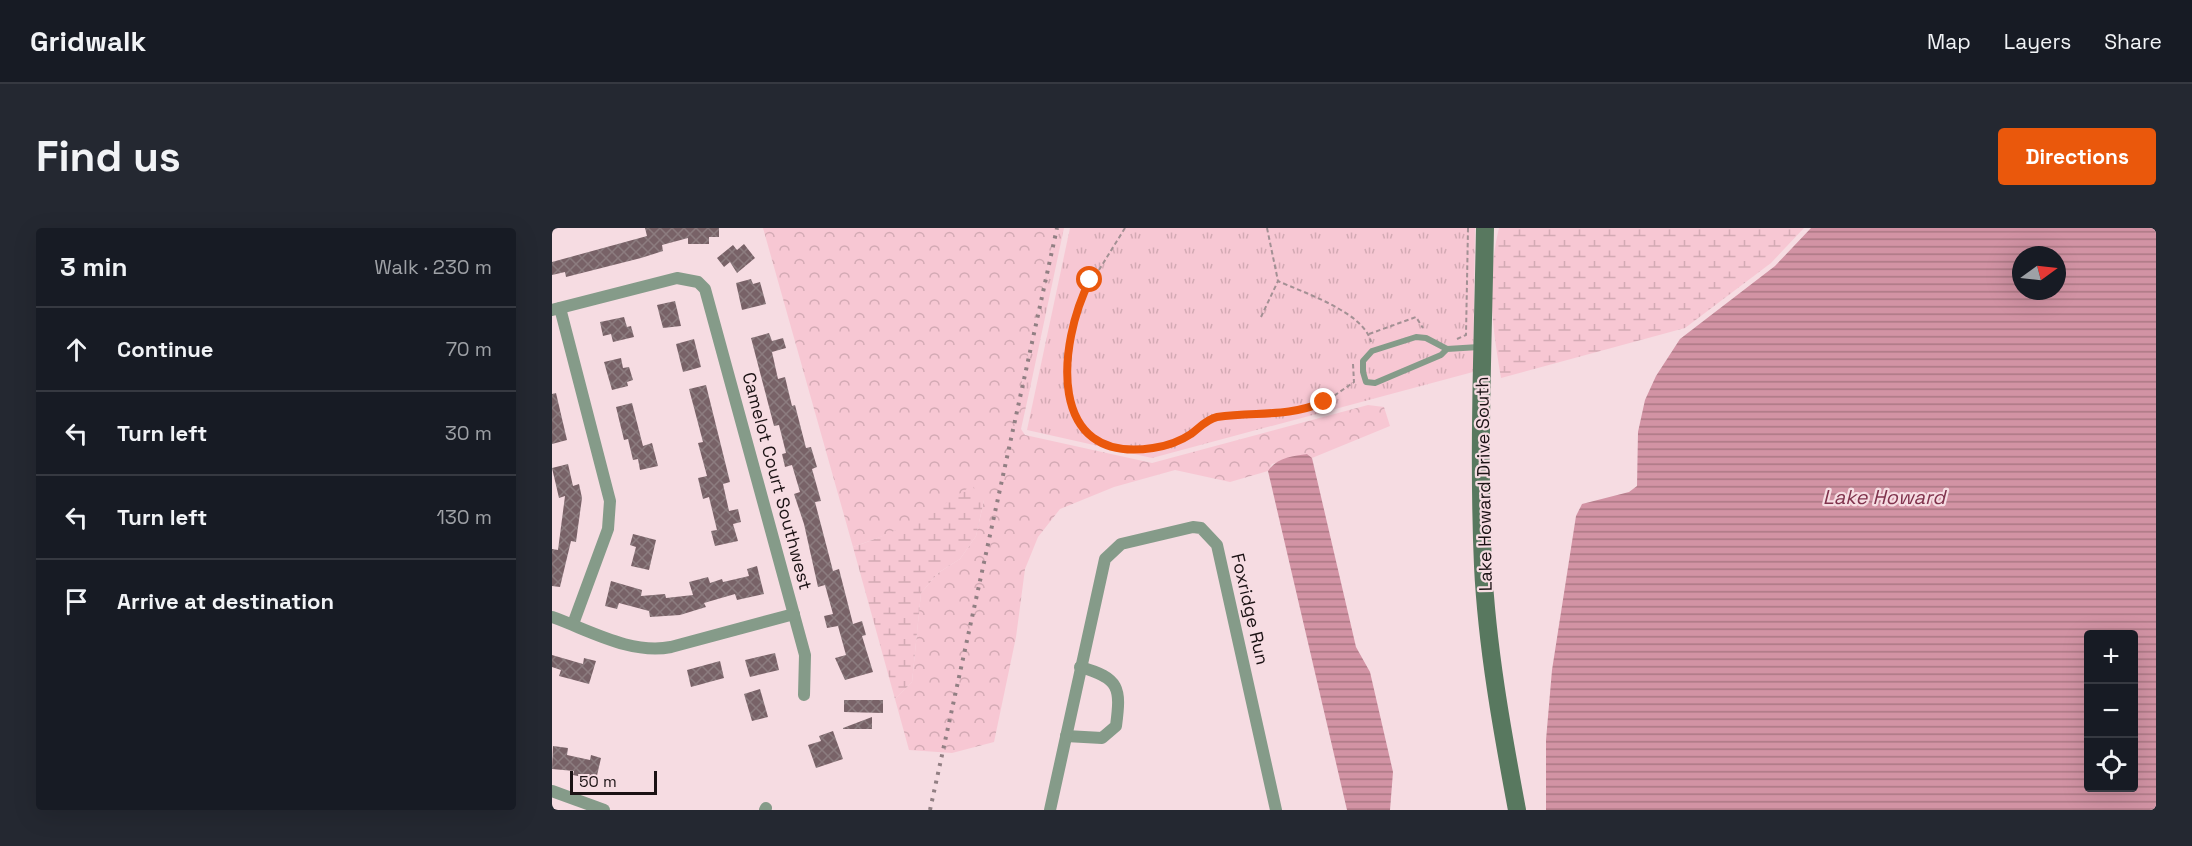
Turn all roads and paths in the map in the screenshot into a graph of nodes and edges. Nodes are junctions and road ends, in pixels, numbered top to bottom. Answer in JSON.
{"nodes":[{"id":1,"x":1125,"y":228,"type":"edge"},
{"id":2,"x":1268,"y":228,"type":"edge"},
{"id":3,"x":1468,"y":228,"type":"edge"},
{"id":4,"x":1485,"y":228,"type":"edge"},
{"id":5,"x":1278,"y":281,"type":"junction"},
{"id":6,"x":556,"y":309,"type":"edge"},
{"id":7,"x":1261,"y":317,"type":"dead end"},
{"id":8,"x":1466,"y":335,"type":"dead end"},
{"id":9,"x":1483,"y":346,"type":"junction"},
{"id":10,"x":1365,"y":347,"type":"dead end"},
{"id":11,"x":1447,"y":349,"type":"junction"},
{"id":12,"x":1353,"y":363,"type":"dead end"},
{"id":13,"x":794,"y":614,"type":"junction"},
{"id":14,"x":552,"y":617,"type":"edge"},
{"id":15,"x":573,"y":624,"type":"junction"},
{"id":16,"x":1080,"y":667,"type":"junction"},
{"id":17,"x":804,"y":695,"type":"dead end"},
{"id":18,"x":1066,"y":736,"type":"junction"},
{"id":19,"x":552,"y":791,"type":"edge"},
{"id":20,"x":604,"y":810,"type":"edge"},
{"id":21,"x":1050,"y":810,"type":"edge"},
{"id":22,"x":1276,"y":810,"type":"edge"},
{"id":23,"x":1517,"y":810,"type":"edge"}],
"edges":[{"from":1,"to":12,"type":"path"},
{"from":2,"to":5,"type":"path"},
{"from":3,"to":8,"type":"path"},
{"from":4,"to":9,"type":"street","name":"Lake Howard Drive South"},
{"from":5,"to":7,"type":"path"},
{"from":5,"to":10,"type":"path"},
{"from":6,"to":13,"type":"street","name":"Camelot Court Southwest"},
{"from":6,"to":15,"type":"street"},
{"from":9,"to":11,"type":"lane"},
{"from":9,"to":23,"type":"street","name":"Lake Howard Drive South"},
{"from":11,"to":11,"type":"lane"},
{"from":13,"to":15,"type":"street"},
{"from":13,"to":17,"type":"street","name":"Camelot Court Southwest"},
{"from":14,"to":15,"type":"street"},
{"from":16,"to":18,"type":"street","name":"Foxridge Run"},
{"from":16,"to":18,"type":"street"},
{"from":16,"to":22,"type":"street","name":"Foxridge Run"},
{"from":18,"to":21,"type":"street","name":"Foxridge Run"},
{"from":19,"to":20,"type":"street"}]}
